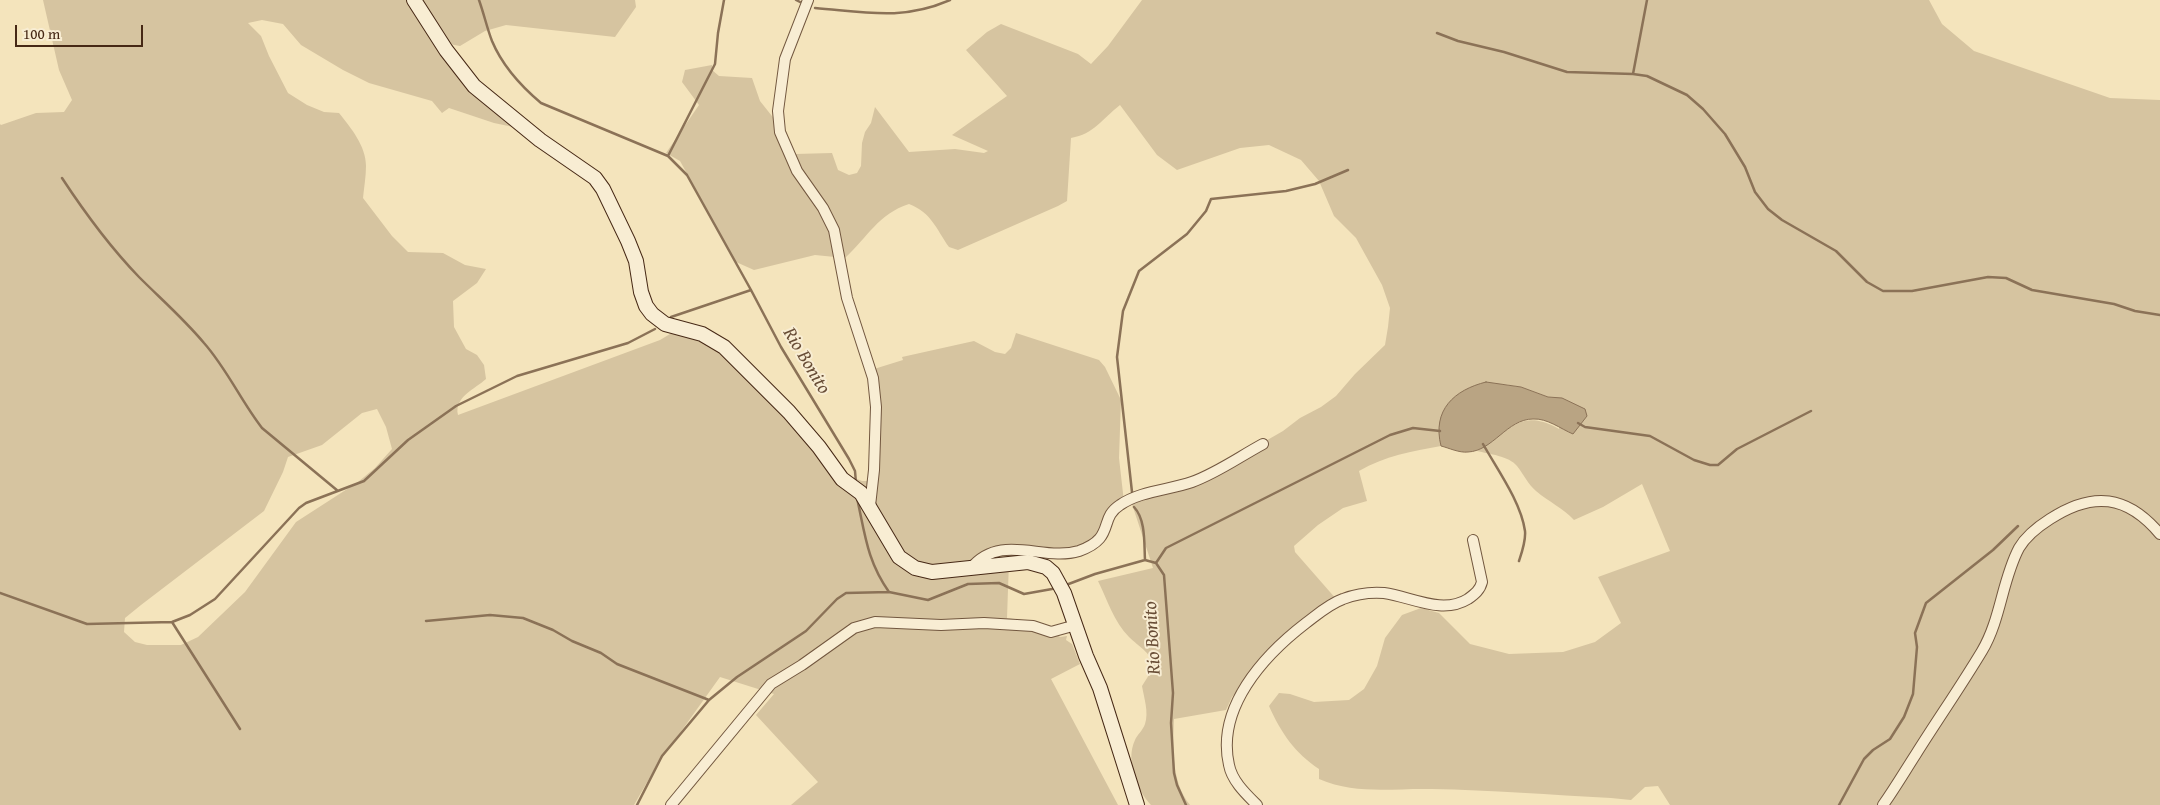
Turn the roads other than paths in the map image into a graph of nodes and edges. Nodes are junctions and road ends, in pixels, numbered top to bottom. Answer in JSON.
{"nodes":[{"id":1,"x":414,"y":0,"type":"edge"},
{"id":2,"x":808,"y":0,"type":"edge"},
{"id":3,"x":1263,"y":444,"type":"dead end"},
{"id":4,"x":870,"y":506,"type":"junction"},
{"id":5,"x":2160,"y":534,"type":"edge"},
{"id":6,"x":1473,"y":540,"type":"dead end"},
{"id":7,"x":972,"y":568,"type":"junction"},
{"id":8,"x":1076,"y":625,"type":"junction"},
{"id":9,"x":671,"y":805,"type":"edge"},
{"id":10,"x":1137,"y":805,"type":"edge"},
{"id":11,"x":1257,"y":805,"type":"edge"},
{"id":12,"x":1883,"y":805,"type":"edge"}],
"edges":[{"from":1,"to":4,"type":"street"},
{"from":2,"to":4,"type":"street"},
{"from":3,"to":7,"type":"street"},
{"from":4,"to":7,"type":"street"},
{"from":5,"to":12,"type":"street"},
{"from":6,"to":11,"type":"street"},
{"from":7,"to":8,"type":"street"},
{"from":8,"to":9,"type":"street"},
{"from":8,"to":10,"type":"street"}]}
